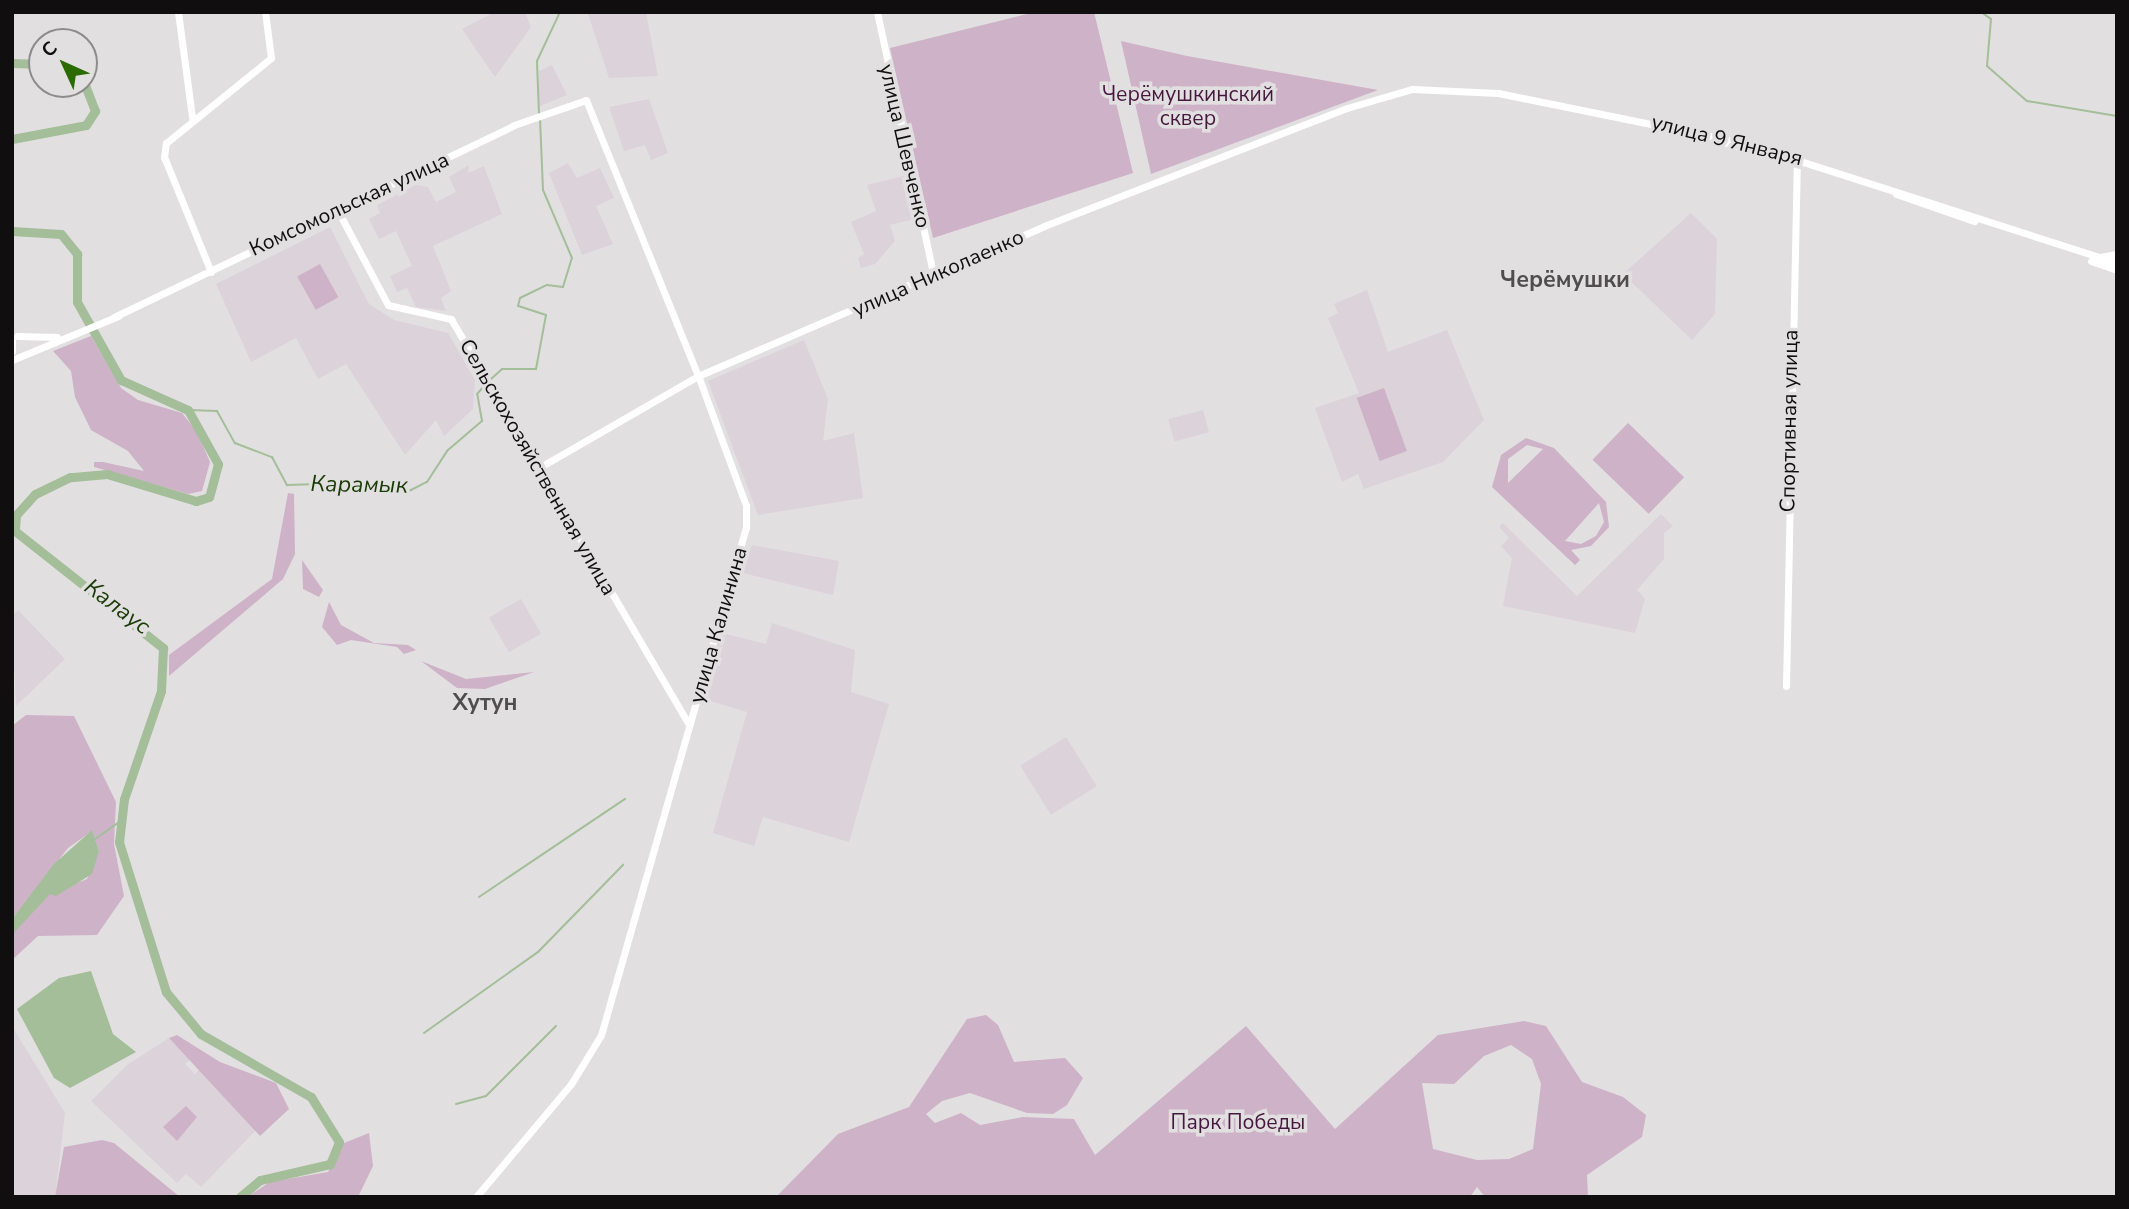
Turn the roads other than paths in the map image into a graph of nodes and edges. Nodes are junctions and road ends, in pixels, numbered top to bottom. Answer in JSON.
{"nodes":[{"id":1,"x":178,"y":12,"type":"edge"},
{"id":2,"x":265,"y":12,"type":"edge"},
{"id":3,"x":877,"y":12,"type":"edge"},
{"id":4,"x":1412,"y":93,"type":"joint"},
{"id":5,"x":586,"y":100,"type":"joint"},
{"id":6,"x":1347,"y":108,"type":"joint"},
{"id":7,"x":192,"y":117,"type":"junction"},
{"id":8,"x":1796,"y":159,"type":"junction"},
{"id":9,"x":338,"y":211,"type":"junction"},
{"id":10,"x":2117,"y":254,"type":"edge"},
{"id":11,"x":2098,"y":261,"type":"junction"},
{"id":12,"x":2115,"y":261,"type":"edge"},
{"id":13,"x":2117,"y":270,"type":"edge"},
{"id":14,"x":211,"y":271,"type":"junction"},
{"id":15,"x":934,"y":278,"type":"junction"},
{"id":16,"x":72,"y":335,"type":"junction"},
{"id":17,"x":14,"y":337,"type":"edge"},
{"id":18,"x":35,"y":347,"type":"junction"},
{"id":19,"x":12,"y":351,"type":"edge"},
{"id":20,"x":12,"y":360,"type":"edge"},
{"id":21,"x":695,"y":377,"type":"junction"},
{"id":22,"x":542,"y":466,"type":"junction"},
{"id":23,"x":1786,"y":686,"type":"dead end"},
{"id":24,"x":688,"y":725,"type":"junction"},
{"id":25,"x":474,"y":1197,"type":"edge"}],
"edges":[{"from":1,"to":7,"type":"main road"},
{"from":2,"to":7,"type":"main road"},
{"from":3,"to":15,"type":"main road","name":"улица Шевченко"},
{"from":4,"to":8,"type":"main road","name":"улица 9 Января"},
{"from":4,"to":15,"type":"main road","name":"улица Николаенко"},
{"from":5,"to":9,"type":"main road","name":"Комсомольская улица"},
{"from":5,"to":21,"type":"main road","name":"улица Калинина"},
{"from":6,"to":8,"type":"main road","name":"улица 9 Января"},
{"from":6,"to":15,"type":"main road","name":"улица Николаенко"},
{"from":7,"to":14,"type":"main road"},
{"from":8,"to":11,"type":"main road","name":"улица 9 Января"},
{"from":8,"to":23,"type":"main road","name":"Спортивная улица"},
{"from":9,"to":14,"type":"main road","name":"Комсомольская улица"},
{"from":9,"to":22,"type":"main road","name":"Сельскохозяйственная улица"},
{"from":10,"to":11,"type":"main road"},
{"from":11,"to":12,"type":"main road"},
{"from":11,"to":13,"type":"main road"},
{"from":14,"to":16,"type":"main road","name":"Комсомольская улица"},
{"from":15,"to":21,"type":"main road","name":"улица Николаенко"},
{"from":16,"to":17,"type":"main road"},
{"from":16,"to":18,"type":"main road","name":"Комсомольская улица"},
{"from":17,"to":18,"type":"main road"},
{"from":17,"to":19,"type":"main road"},
{"from":18,"to":20,"type":"main road","name":"Комсомольская улица"},
{"from":21,"to":22,"type":"main road","name":"улица Николаенко"},
{"from":21,"to":24,"type":"main road","name":"улица Калинина"},
{"from":22,"to":24,"type":"main road","name":"Сельскохозяйственная улица"},
{"from":24,"to":25,"type":"main road"},
{"from":24,"to":25,"type":"main road","name":"улица Калинина"}]}
